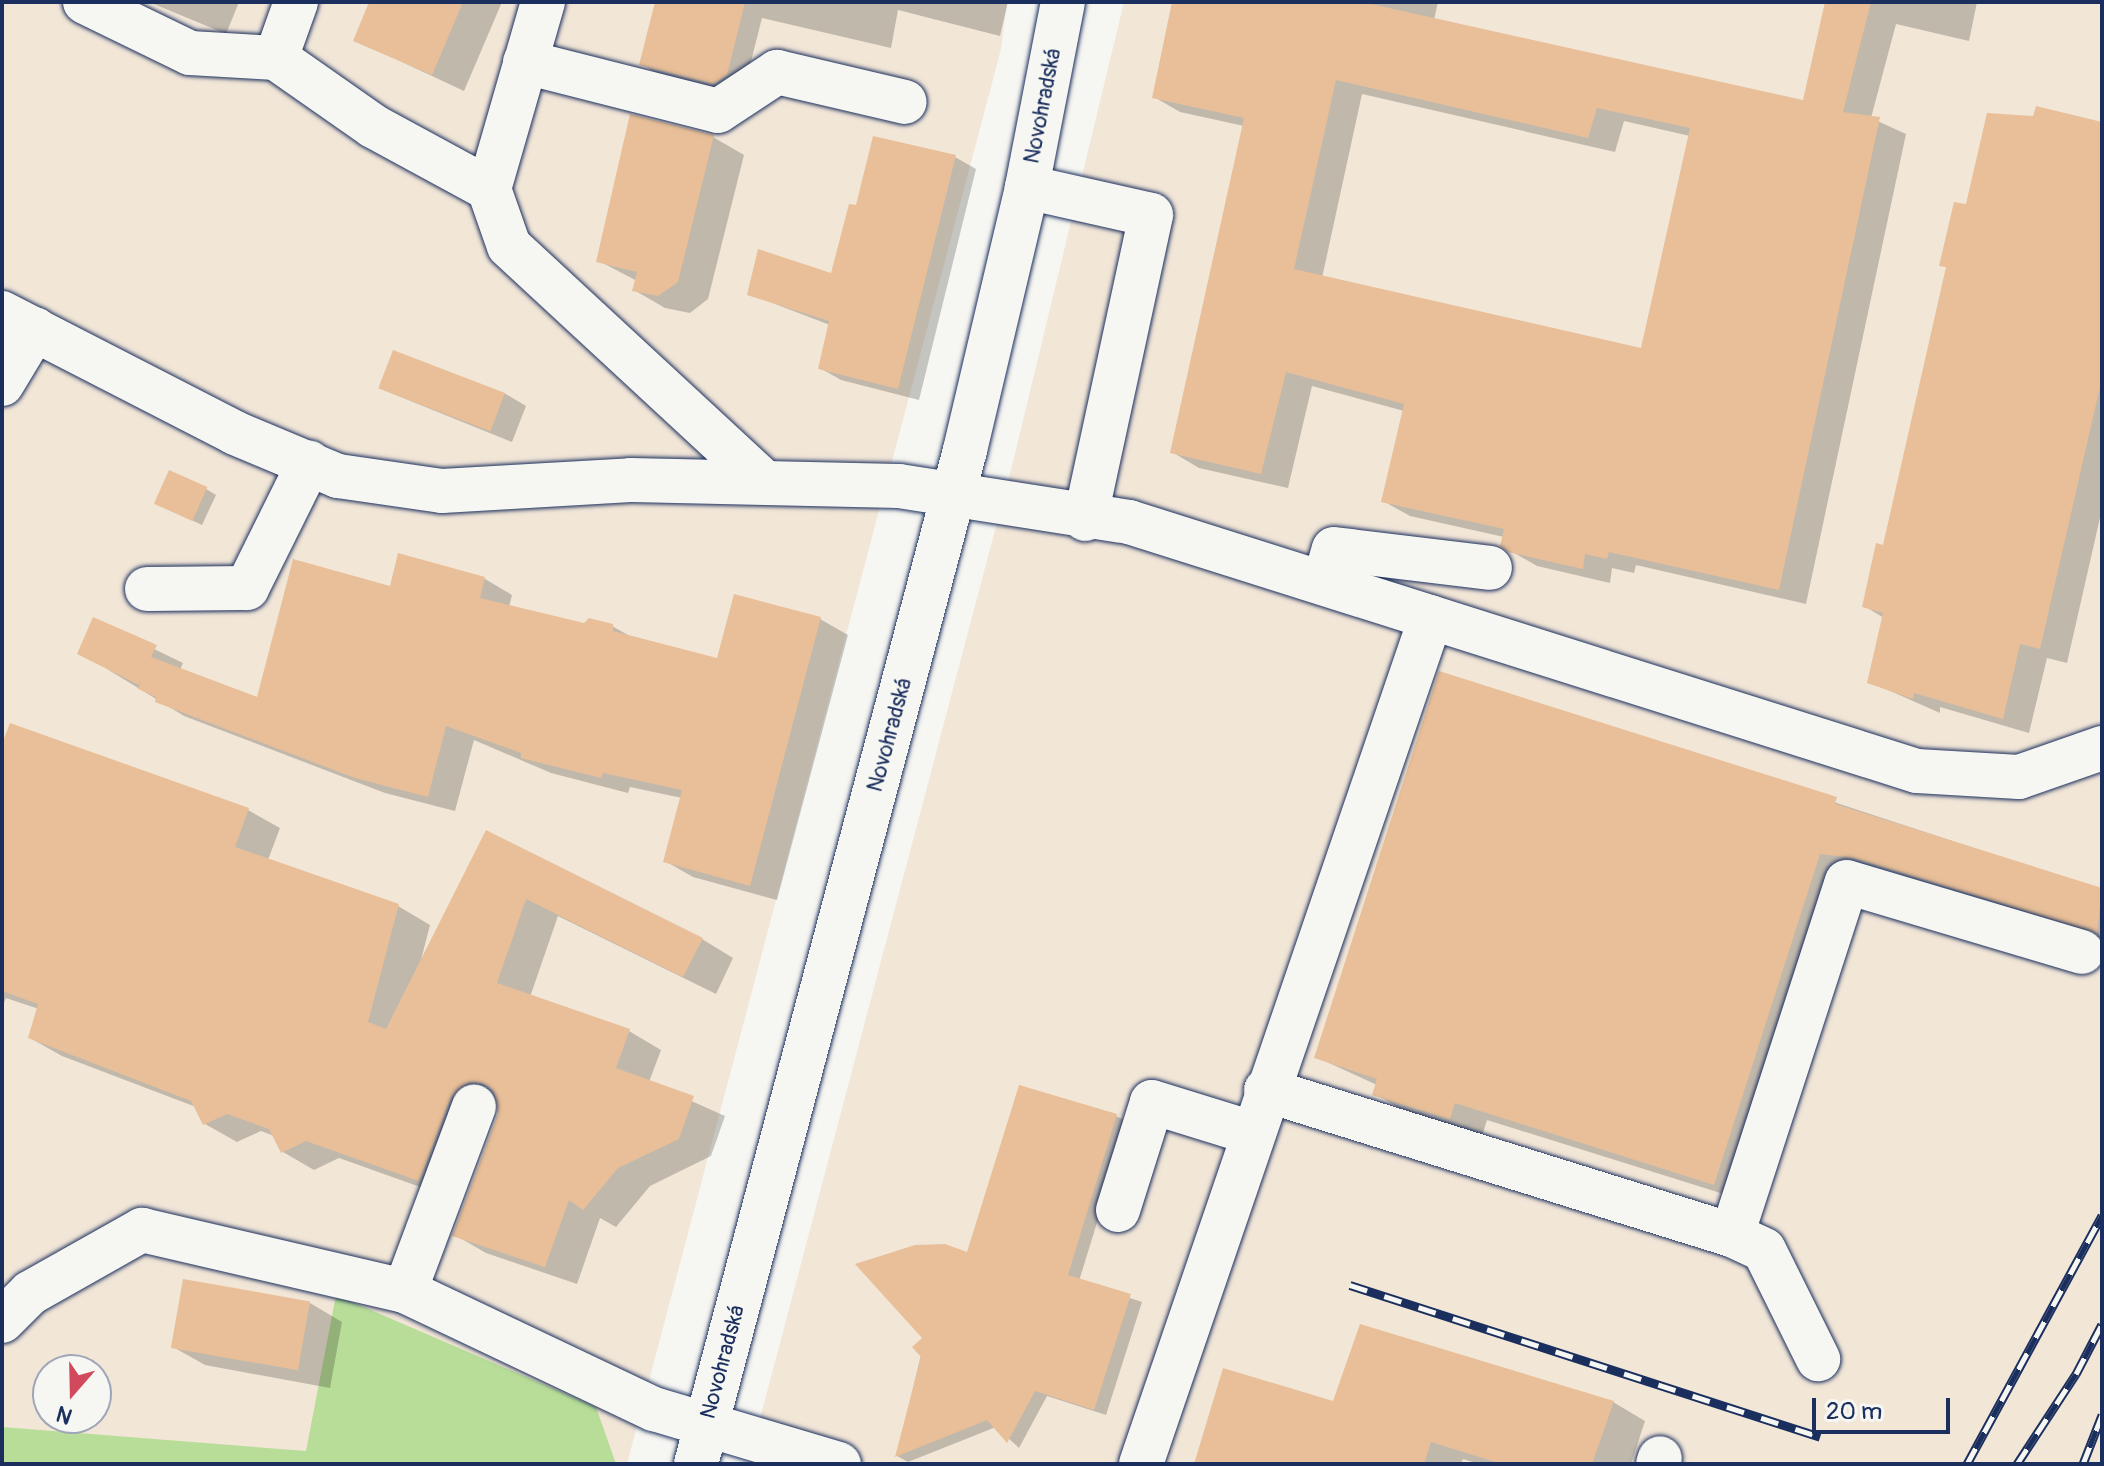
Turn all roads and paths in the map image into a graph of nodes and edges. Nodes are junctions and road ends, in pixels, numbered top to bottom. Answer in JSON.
{"nodes":[{"id":1,"x":85,"y":2,"type":"edge"},
{"id":2,"x":296,"y":2,"type":"edge"},
{"id":3,"x":543,"y":2,"type":"edge"},
{"id":4,"x":1063,"y":2,"type":"edge"},
{"id":5,"x":276,"y":58,"type":"junction"},
{"id":6,"x":525,"y":62,"type":"junction"},
{"id":7,"x":905,"y":102,"type":"dead end"},
{"id":8,"x":1027,"y":187,"type":"junction"},
{"id":9,"x":489,"y":189,"type":"junction"},
{"id":10,"x":18,"y":321,"type":"edge"},
{"id":11,"x":2,"y":384,"type":"edge"},
{"id":12,"x":309,"y":463,"type":"junction"},
{"id":13,"x":764,"y":482,"type":"junction"},
{"id":14,"x":953,"y":496,"type":"junction"},
{"id":15,"x":1085,"y":519,"type":"junction"},
{"id":16,"x":1490,"y":568,"type":"dead end"},
{"id":17,"x":1324,"y":583,"type":"junction"},
{"id":18,"x":147,"y":589,"type":"dead end"},
{"id":19,"x":1431,"y":617,"type":"junction"},
{"id":20,"x":2102,"y":748,"type":"edge"},
{"id":21,"x":2082,"y":952,"type":"dead end"},
{"id":22,"x":1266,"y":1090,"type":"junction"},
{"id":23,"x":474,"y":1106,"type":"dead end"},
{"id":24,"x":1252,"y":1133,"type":"junction"},
{"id":25,"x":1118,"y":1210,"type":"dead end"},
{"id":26,"x":1732,"y":1235,"type":"junction"},
{"id":27,"x":405,"y":1291,"type":"junction"},
{"id":28,"x":2,"y":1321,"type":"edge"},
{"id":29,"x":1818,"y":1359,"type":"dead end"},
{"id":30,"x":701,"y":1444,"type":"edge"},
{"id":31,"x":832,"y":1463,"type":"edge"},
{"id":32,"x":1141,"y":1464,"type":"edge"}],
"edges":[{"from":1,"to":5,"type":"main road"},
{"from":2,"to":5,"type":"main road"},
{"from":3,"to":6,"type":"main road"},
{"from":4,"to":8,"type":"main road","name":"Novohradská"},
{"from":5,"to":9,"type":"main road"},
{"from":6,"to":7,"type":"main road"},
{"from":6,"to":9,"type":"main road"},
{"from":8,"to":14,"type":"main road","name":"Novohradská"},
{"from":8,"to":15,"type":"main road"},
{"from":9,"to":13,"type":"main road"},
{"from":10,"to":11,"type":"main road"},
{"from":10,"to":12,"type":"main road"},
{"from":12,"to":13,"type":"main road"},
{"from":12,"to":18,"type":"main road"},
{"from":13,"to":14,"type":"main road"},
{"from":14,"to":15,"type":"main road"},
{"from":14,"to":30,"type":"main road","name":"Novohradská"},
{"from":15,"to":17,"type":"main road"},
{"from":16,"to":17,"type":"main road"},
{"from":17,"to":19,"type":"main road"},
{"from":19,"to":20,"type":"main road"},
{"from":19,"to":22,"type":"main road"},
{"from":21,"to":26,"type":"main road"},
{"from":22,"to":24,"type":"main road"},
{"from":22,"to":26,"type":"main road"},
{"from":23,"to":27,"type":"main road"},
{"from":24,"to":25,"type":"main road"},
{"from":24,"to":32,"type":"main road"},
{"from":26,"to":29,"type":"main road"},
{"from":27,"to":28,"type":"main road"},
{"from":27,"to":30,"type":"main road"},
{"from":30,"to":31,"type":"main road"}]}
